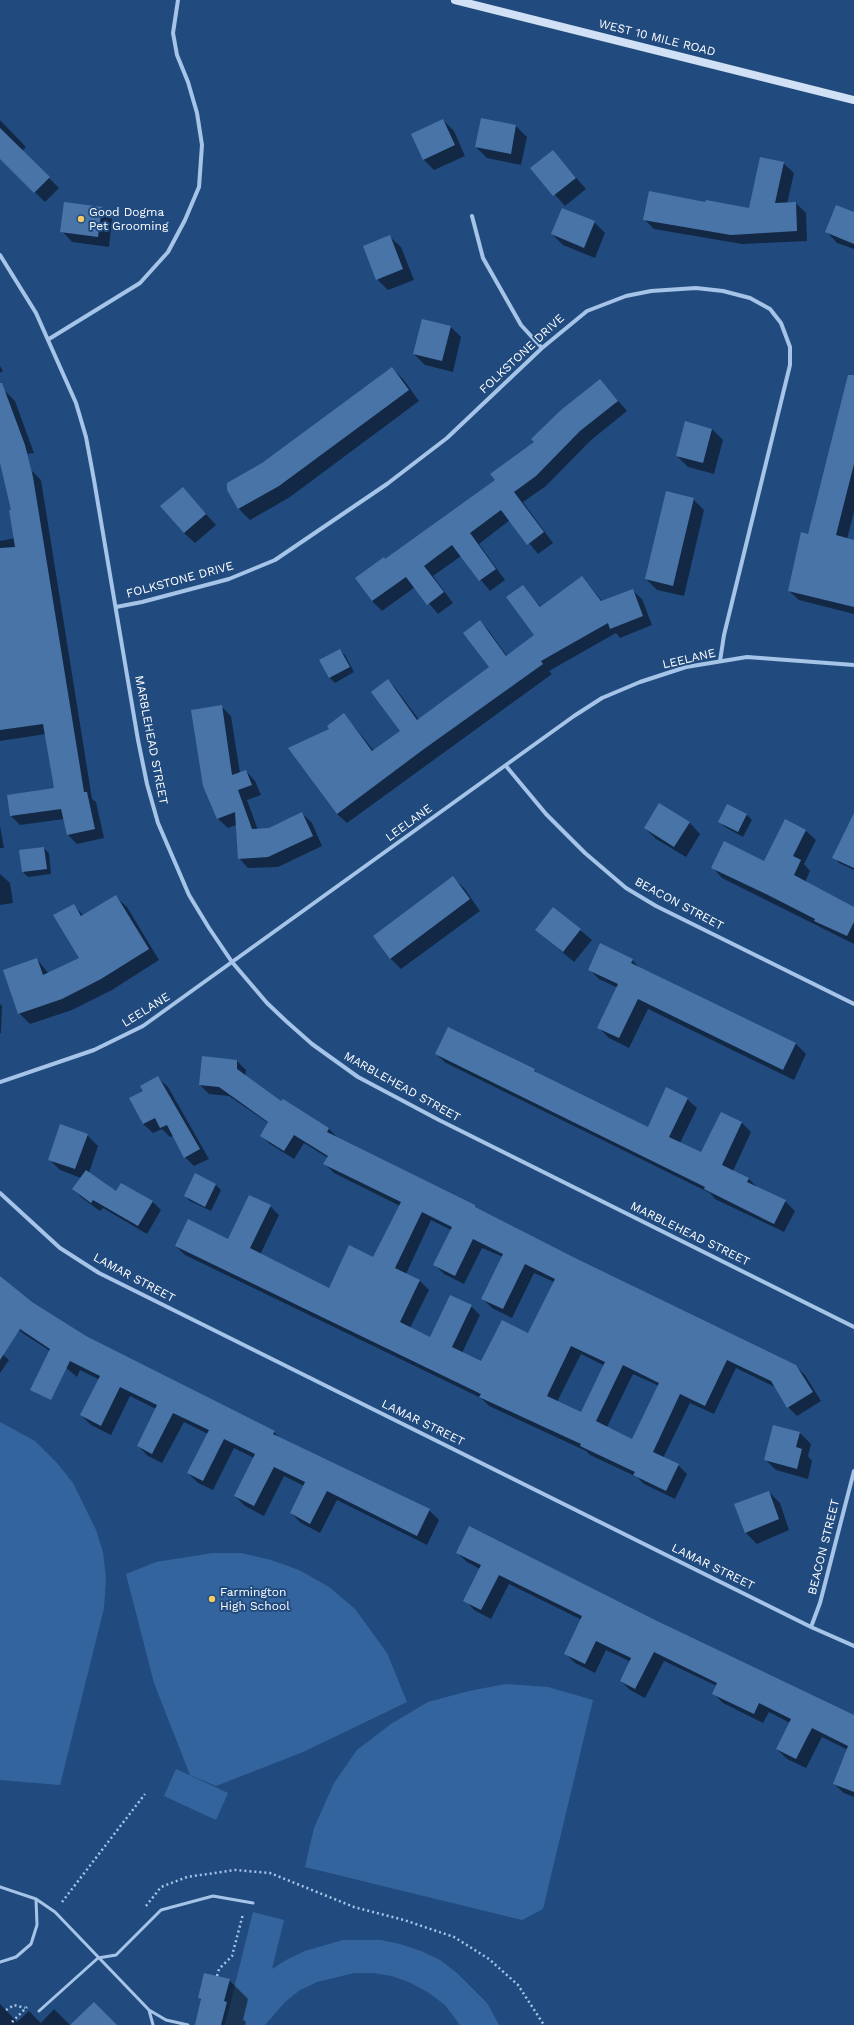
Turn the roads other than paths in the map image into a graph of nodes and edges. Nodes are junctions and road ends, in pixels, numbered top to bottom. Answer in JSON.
{"nodes":[{"id":1,"x":178,"y":0,"type":"edge"},
{"id":2,"x":454,"y":0,"type":"edge"},
{"id":3,"x":854,"y":100,"type":"edge"},
{"id":4,"x":472,"y":216,"type":"dead end"},
{"id":5,"x":0,"y":255,"type":"edge"},
{"id":6,"x":49,"y":338,"type":"junction"},
{"id":7,"x":542,"y":348,"type":"junction"},
{"id":8,"x":116,"y":607,"type":"junction"},
{"id":9,"x":720,"y":661,"type":"junction"},
{"id":10,"x":854,"y":665,"type":"edge"},
{"id":11,"x":506,"y":766,"type":"junction"},
{"id":12,"x":232,"y":962,"type":"junction"},
{"id":13,"x":854,"y":1004,"type":"edge"},
{"id":14,"x":0,"y":1082,"type":"edge"},
{"id":15,"x":0,"y":1193,"type":"edge"},
{"id":16,"x":854,"y":1327,"type":"edge"},
{"id":17,"x":854,"y":1471,"type":"edge"},
{"id":18,"x":811,"y":1627,"type":"junction"},
{"id":19,"x":854,"y":1646,"type":"edge"},
{"id":20,"x":0,"y":1887,"type":"edge"},
{"id":21,"x":36,"y":1899,"type":"junction"},
{"id":22,"x":253,"y":1903,"type":"dead end"},
{"id":23,"x":98,"y":1958,"type":"junction"},
{"id":24,"x":0,"y":1962,"type":"edge"},
{"id":25,"x":149,"y":2010,"type":"junction"},
{"id":26,"x":39,"y":2011,"type":"dead end"},
{"id":27,"x":153,"y":2025,"type":"edge"},
{"id":28,"x":188,"y":2025,"type":"edge"}],
"edges":[{"from":1,"to":6,"type":"street"},
{"from":2,"to":3,"type":"street","name":"WEST 10 MILE ROAD"},
{"from":4,"to":7,"type":"street"},
{"from":5,"to":6,"type":"street","name":"MARBLEHEAD STREET"},
{"from":6,"to":8,"type":"street","name":"MARBLEHEAD STREET"},
{"from":7,"to":8,"type":"street","name":"FOLKSTONE DRIVE"},
{"from":7,"to":9,"type":"street","name":"FOLKSTONE DRIVE"},
{"from":8,"to":12,"type":"street","name":"MARBLEHEAD STREET"},
{"from":9,"to":10,"type":"street","name":"LEELANE"},
{"from":9,"to":11,"type":"street","name":"LEELANE"},
{"from":11,"to":12,"type":"street","name":"LEELANE"},
{"from":11,"to":13,"type":"street","name":"BEACON STREET"},
{"from":12,"to":14,"type":"street","name":"LEELANE"},
{"from":12,"to":16,"type":"street","name":"MARBLEHEAD STREET"},
{"from":15,"to":18,"type":"street","name":"LAMAR STREET"},
{"from":17,"to":18,"type":"street","name":"BEACON STREET"},
{"from":18,"to":19,"type":"street","name":"LAMAR STREET"},
{"from":20,"to":21,"type":"lane"},
{"from":21,"to":23,"type":"lane"},
{"from":21,"to":24,"type":"lane"},
{"from":22,"to":23,"type":"lane"},
{"from":23,"to":25,"type":"lane"},
{"from":23,"to":26,"type":"lane"},
{"from":25,"to":27,"type":"lane"},
{"from":25,"to":28,"type":"lane"}]}
